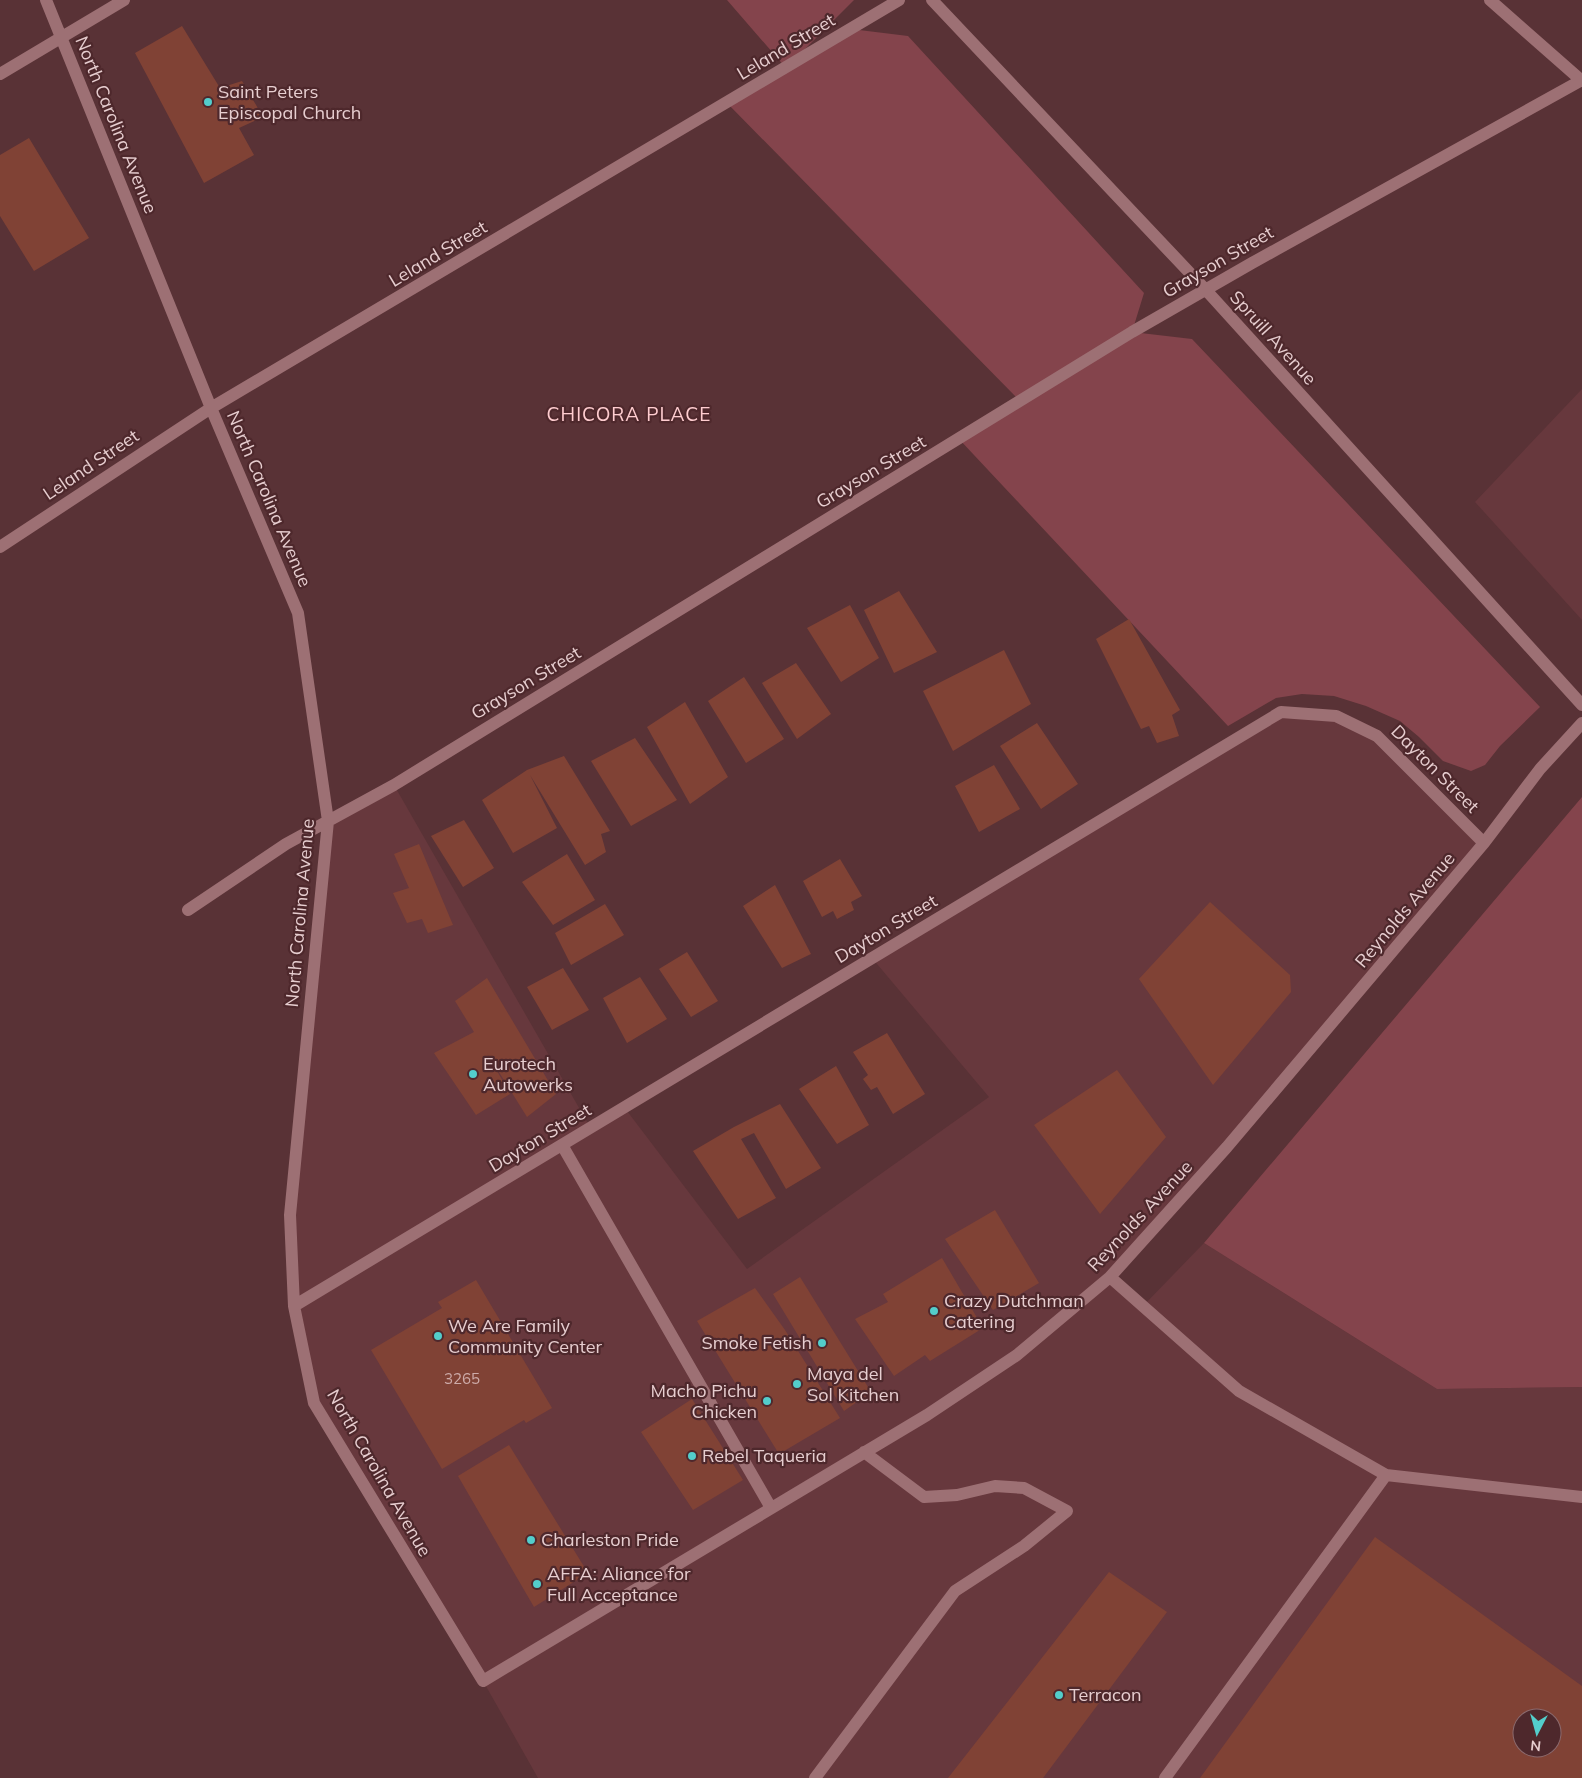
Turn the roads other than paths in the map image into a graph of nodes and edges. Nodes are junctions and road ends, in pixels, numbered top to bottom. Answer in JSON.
{"nodes":[{"id":1,"x":46,"y":0,"type":"edge"},
{"id":2,"x":124,"y":0,"type":"edge"},
{"id":3,"x":899,"y":0,"type":"edge"},
{"id":4,"x":932,"y":0,"type":"edge"},
{"id":5,"x":1490,"y":0,"type":"edge"},
{"id":6,"x":62,"y":37,"type":"junction"},
{"id":7,"x":0,"y":74,"type":"edge"},
{"id":8,"x":1582,"y":81,"type":"edge"},
{"id":9,"x":1205,"y":289,"type":"junction"},
{"id":10,"x":211,"y":408,"type":"junction"},
{"id":11,"x":0,"y":547,"type":"edge"},
{"id":12,"x":1582,"y":705,"type":"edge"},
{"id":13,"x":1582,"y":723,"type":"edge"},
{"id":14,"x":328,"y":821,"type":"junction"},
{"id":15,"x":1484,"y":843,"type":"junction"},
{"id":16,"x":188,"y":910,"type":"dead end"},
{"id":17,"x":562,"y":1145,"type":"junction"},
{"id":18,"x":1110,"y":1277,"type":"junction"},
{"id":19,"x":294,"y":1306,"type":"junction"},
{"id":20,"x":864,"y":1452,"type":"junction"},
{"id":21,"x":1386,"y":1475,"type":"junction"},
{"id":22,"x":1582,"y":1497,"type":"edge"},
{"id":23,"x":771,"y":1508,"type":"junction"},
{"id":24,"x":483,"y":1680,"type":"joint"},
{"id":25,"x":815,"y":1778,"type":"edge"},
{"id":26,"x":1165,"y":1778,"type":"edge"}],
"edges":[{"from":1,"to":6,"type":"street","name":"North Carolina Avenue"},
{"from":2,"to":6,"type":"street"},
{"from":3,"to":10,"type":"street","name":"Leland Street"},
{"from":4,"to":9,"type":"street","name":"Spruill Avenue"},
{"from":5,"to":8,"type":"street"},
{"from":6,"to":7,"type":"street"},
{"from":6,"to":10,"type":"street","name":"North Carolina Avenue"},
{"from":8,"to":9,"type":"street","name":"Grayson Street"},
{"from":9,"to":12,"type":"street","name":"Spruill Avenue"},
{"from":9,"to":14,"type":"street","name":"Grayson Street"},
{"from":10,"to":11,"type":"street","name":"Leland Street"},
{"from":10,"to":14,"type":"street","name":"North Carolina Avenue"},
{"from":13,"to":15,"type":"street","name":"Reynolds Avenue"},
{"from":14,"to":16,"type":"street","name":"Grayson Street"},
{"from":14,"to":19,"type":"street","name":"North Carolina Avenue"},
{"from":15,"to":17,"type":"street","name":"Dayton Street"},
{"from":15,"to":18,"type":"street","name":"Reynolds Avenue"},
{"from":17,"to":19,"type":"street","name":"Dayton Street"},
{"from":17,"to":23,"type":"street"},
{"from":18,"to":20,"type":"street","name":"Reynolds Avenue"},
{"from":18,"to":21,"type":"street"},
{"from":19,"to":24,"type":"street","name":"North Carolina Avenue"},
{"from":20,"to":23,"type":"street","name":"Reynolds Avenue"},
{"from":20,"to":25,"type":"street"},
{"from":21,"to":22,"type":"street"},
{"from":21,"to":26,"type":"street"},
{"from":23,"to":24,"type":"street","name":"Reynolds Avenue"}]}
